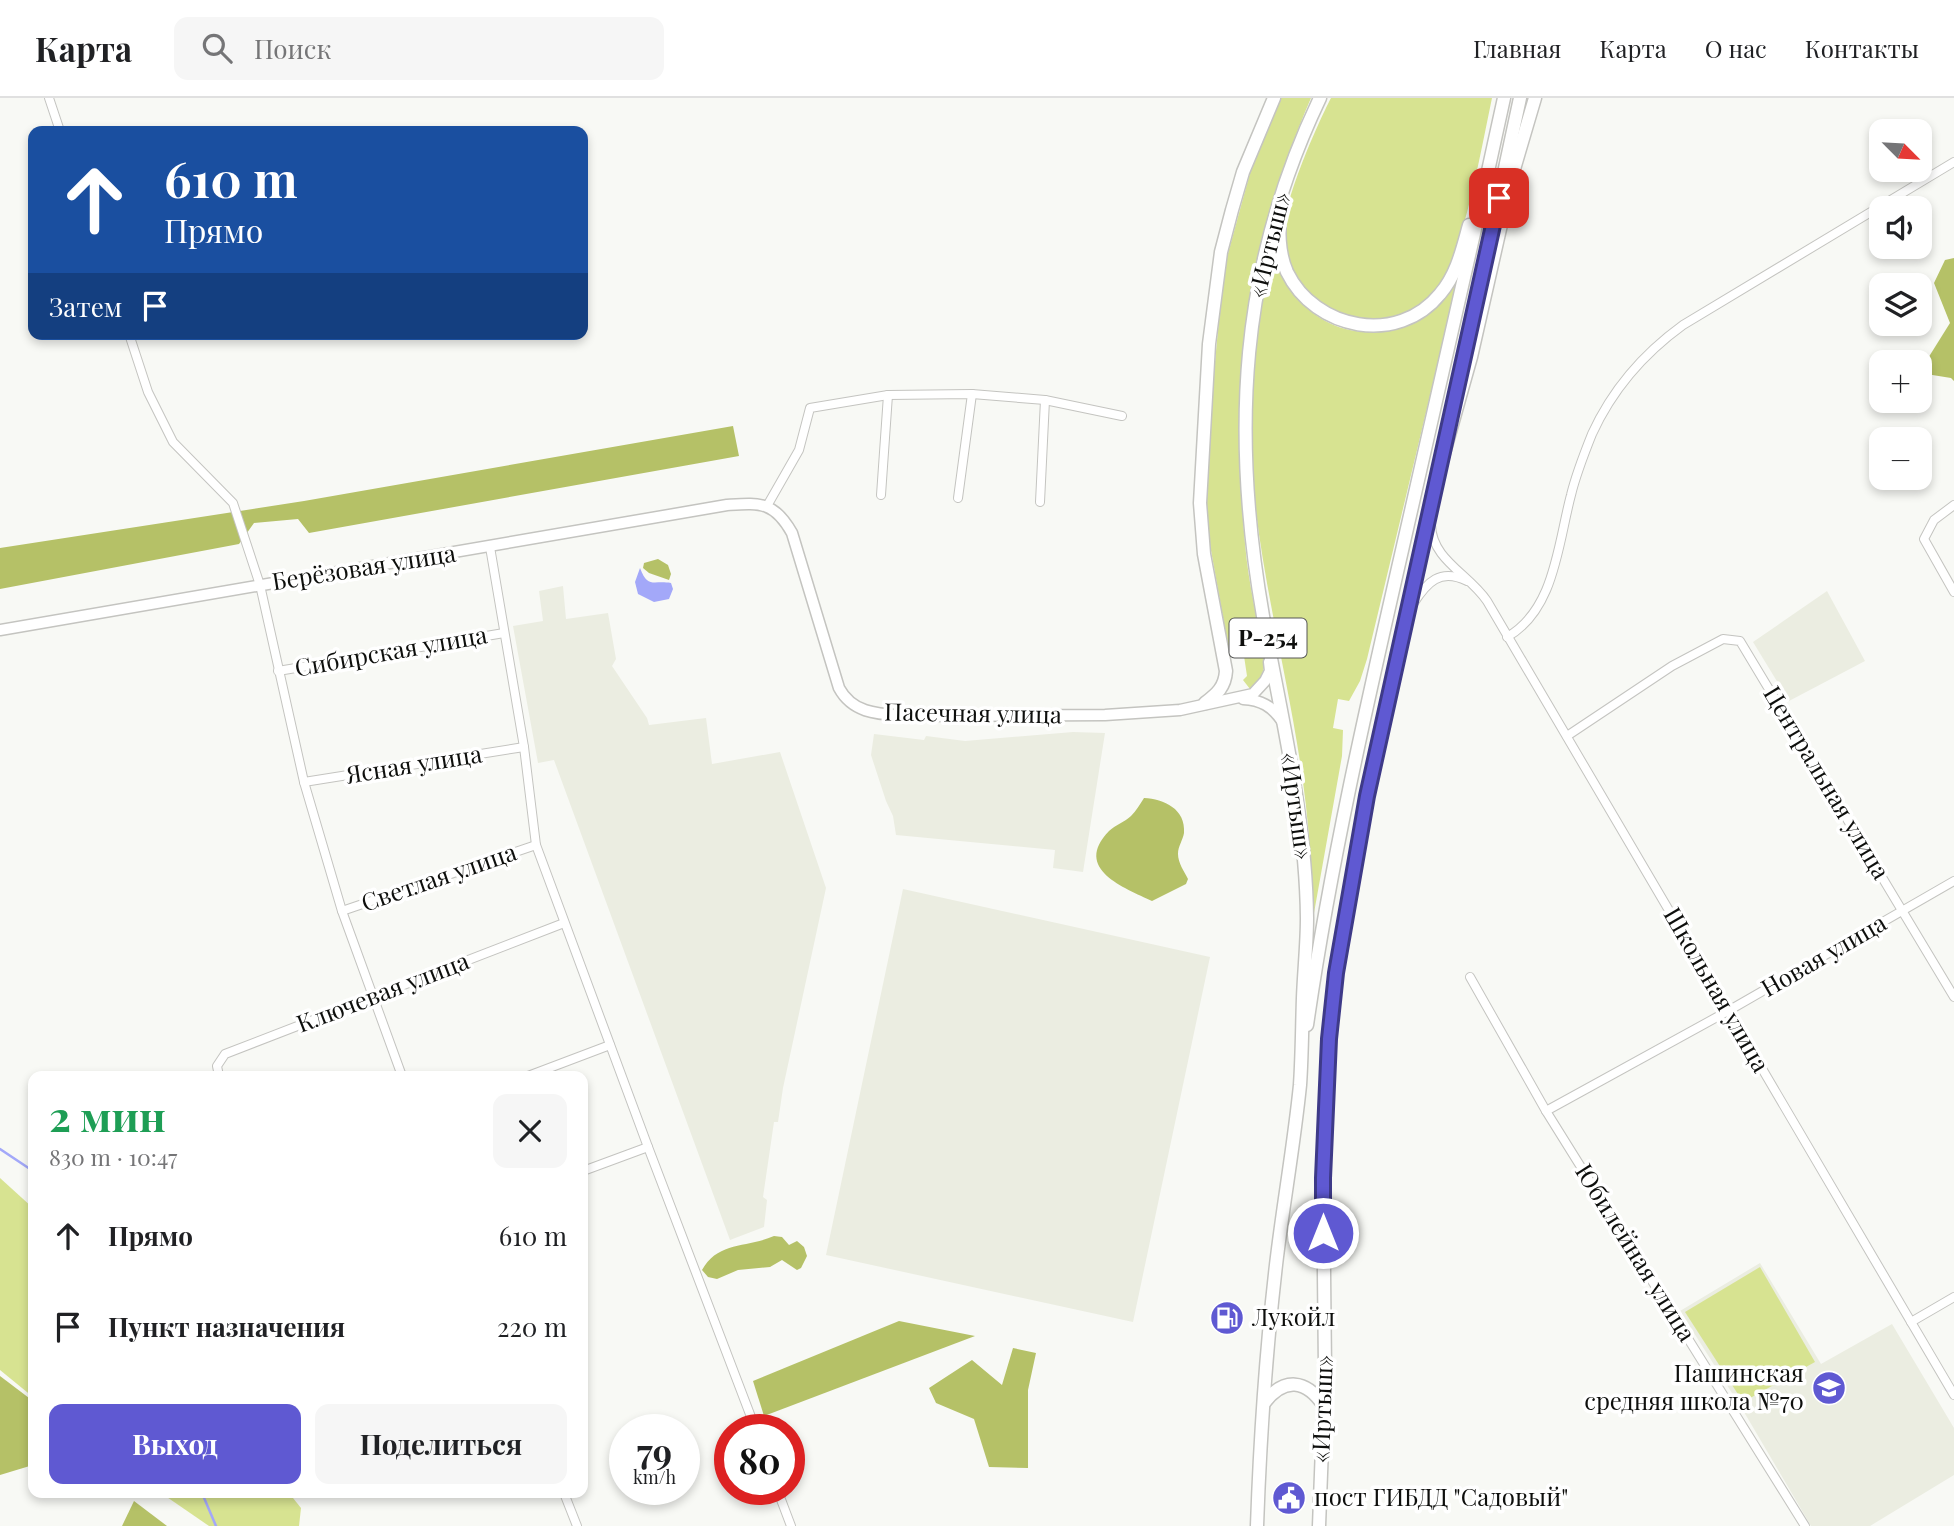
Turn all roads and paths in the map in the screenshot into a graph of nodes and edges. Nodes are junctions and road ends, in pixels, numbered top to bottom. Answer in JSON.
{"nodes":[{"id":1,"x":49,"y":98,"type":"edge"},
{"id":2,"x":1274,"y":98,"type":"edge"},
{"id":3,"x":1320,"y":98,"type":"edge"},
{"id":4,"x":1497,"y":98,"type":"edge"},
{"id":5,"x":1504,"y":98,"type":"edge"},
{"id":6,"x":1520,"y":98,"type":"edge"},
{"id":7,"x":1535,"y":98,"type":"edge"},
{"id":8,"x":58,"y":126,"type":"edge"},
{"id":9,"x":1954,"y":162,"type":"edge"},
{"id":10,"x":1281,"y":193,"type":"junction"},
{"id":11,"x":131,"y":340,"type":"edge"},
{"id":12,"x":972,"y":394,"type":"junction"},
{"id":13,"x":888,"y":395,"type":"junction"},
{"id":14,"x":1045,"y":400,"type":"junction"},
{"id":15,"x":1122,"y":416,"type":"dead end"},
{"id":16,"x":1439,"y":471,"type":"junction"},
{"id":17,"x":881,"y":495,"type":"dead end"},
{"id":18,"x":958,"y":498,"type":"dead end"},
{"id":19,"x":1040,"y":502,"type":"dead end"},
{"id":20,"x":1954,"y":505,"type":"edge"},
{"id":21,"x":767,"y":506,"type":"junction"},
{"id":22,"x":1431,"y":508,"type":"junction"},
{"id":23,"x":490,"y":547,"type":"junction"},
{"id":24,"x":1254,"y":562,"type":"junction"},
{"id":25,"x":260,"y":585,"type":"junction"},
{"id":26,"x":1476,"y":586,"type":"junction"},
{"id":27,"x":1954,"y":592,"type":"edge"},
{"id":28,"x":1409,"y":610,"type":"junction"},
{"id":29,"x":0,"y":629,"type":"edge"},
{"id":30,"x":504,"y":633,"type":"junction"},
{"id":31,"x":1507,"y":637,"type":"junction"},
{"id":32,"x":278,"y":671,"type":"junction"},
{"id":33,"x":1230,"y":699,"type":"junction"},
{"id":34,"x":1205,"y":703,"type":"junction"},
{"id":35,"x":1286,"y":730,"type":"junction"},
{"id":36,"x":1567,"y":736,"type":"junction"},
{"id":37,"x":524,"y":747,"type":"junction"},
{"id":38,"x":304,"y":782,"type":"junction"},
{"id":39,"x":536,"y":845,"type":"junction"},
{"id":40,"x":1954,"y":881,"type":"edge"},
{"id":41,"x":342,"y":911,"type":"junction"},
{"id":42,"x":1904,"y":911,"type":"junction"},
{"id":43,"x":564,"y":923,"type":"junction"},
{"id":44,"x":1470,"y":977,"type":"dead end"},
{"id":45,"x":373,"y":997,"type":"junction"},
{"id":46,"x":1954,"y":998,"type":"edge"},
{"id":47,"x":1728,"y":1011,"type":"junction"},
{"id":48,"x":610,"y":1045,"type":"junction"},
{"id":49,"x":218,"y":1071,"type":"edge"},
{"id":50,"x":400,"y":1071,"type":"edge"},
{"id":51,"x":541,"y":1071,"type":"edge"},
{"id":52,"x":1300,"y":1085,"type":"junction"},
{"id":53,"x":1546,"y":1111,"type":"junction"},
{"id":54,"x":648,"y":1147,"type":"junction"},
{"id":55,"x":588,"y":1169,"type":"edge"},
{"id":56,"x":1954,"y":1297,"type":"edge"},
{"id":57,"x":1911,"y":1322,"type":"junction"},
{"id":58,"x":1954,"y":1395,"type":"edge"},
{"id":59,"x":1263,"y":1404,"type":"junction"},
{"id":60,"x":1324,"y":1406,"type":"junction"},
{"id":61,"x":750,"y":1414,"type":"edge"},
{"id":62,"x":566,"y":1498,"type":"edge"},
{"id":63,"x":783,"y":1505,"type":"edge"},
{"id":64,"x":577,"y":1526,"type":"edge"},
{"id":65,"x":791,"y":1526,"type":"edge"},
{"id":66,"x":1256,"y":1526,"type":"edge"},
{"id":67,"x":1319,"y":1526,"type":"edge"},
{"id":68,"x":1805,"y":1526,"type":"edge"}],
"edges":[{"from":1,"to":8,"type":"street"},
{"from":2,"to":34,"type":"main road"},
{"from":3,"to":10,"type":"main road","name":"«Иртыш»","number":"Р-254"},
{"from":4,"to":10,"type":"main road"},
{"from":5,"to":52,"type":"main road"},
{"from":6,"to":16,"type":"main road"},
{"from":7,"to":16,"type":"main road","name":"«Иртыш»"},
{"from":9,"to":31,"type":"street"},
{"from":10,"to":24,"type":"main road","name":"«Иртыш»","number":"Р-254"},
{"from":11,"to":25,"type":"street"},
{"from":12,"to":13,"type":"street"},
{"from":12,"to":14,"type":"street"},
{"from":12,"to":18,"type":"street"},
{"from":13,"to":17,"type":"street"},
{"from":13,"to":21,"type":"street"},
{"from":14,"to":15,"type":"street"},
{"from":14,"to":19,"type":"street"},
{"from":16,"to":22,"type":"main road","name":"«Иртыш»"},
{"from":20,"to":27,"type":"street"},
{"from":21,"to":23,"type":"main road","name":"Берёзовая улица"},
{"from":21,"to":34,"type":"main road","name":"Пасечная улица"},
{"from":22,"to":26,"type":"street","name":"Школьная улица"},
{"from":22,"to":28,"type":"main road","name":"«Иртыш»"},
{"from":23,"to":25,"type":"main road","name":"Берёзовая улица"},
{"from":23,"to":30,"type":"street"},
{"from":24,"to":33,"type":"main road"},
{"from":24,"to":35,"type":"main road","name":"«Иртыш»","number":"Р-254"},
{"from":25,"to":29,"type":"main road","name":"Берёзовая улица"},
{"from":25,"to":32,"type":"street"},
{"from":26,"to":28,"type":"street"},
{"from":26,"to":31,"type":"street","name":"Школьная улица"},
{"from":28,"to":60,"type":"main road","name":"«Иртыш»"},
{"from":30,"to":32,"type":"street","name":"Сибирская улица"},
{"from":30,"to":37,"type":"street"},
{"from":31,"to":36,"type":"street","name":"Школьная улица"},
{"from":32,"to":38,"type":"street"},
{"from":33,"to":34,"type":"main road","name":"Пасечная улица"},
{"from":33,"to":35,"type":"main road"},
{"from":35,"to":52,"type":"main road","name":"«Иртыш»","number":"Р-254"},
{"from":36,"to":42,"type":"street","name":"Центральная улица"},
{"from":36,"to":47,"type":"street","name":"Школьная улица"},
{"from":37,"to":38,"type":"street","name":"Ясная улица"},
{"from":37,"to":39,"type":"street"},
{"from":38,"to":41,"type":"street"},
{"from":39,"to":41,"type":"street","name":"Светлая улица"},
{"from":39,"to":43,"type":"street"},
{"from":40,"to":42,"type":"street","name":"Новая улица"},
{"from":41,"to":45,"type":"street"},
{"from":42,"to":46,"type":"street","name":"Центральная улица"},
{"from":42,"to":47,"type":"street","name":"Новая улица"},
{"from":43,"to":45,"type":"street","name":"Ключевая улица"},
{"from":43,"to":48,"type":"street"},
{"from":44,"to":53,"type":"street","name":"Юбилейная улица"},
{"from":45,"to":49,"type":"street","name":"Ключевая улица"},
{"from":45,"to":50,"type":"street"},
{"from":47,"to":53,"type":"street","name":"Новая улица"},
{"from":47,"to":57,"type":"street","name":"Школьная улица"},
{"from":48,"to":51,"type":"street"},
{"from":48,"to":54,"type":"street"},
{"from":52,"to":59,"type":"main road","name":"«Иртыш»","number":"Р-254"},
{"from":53,"to":68,"type":"street","name":"Юбилейная улица"},
{"from":54,"to":55,"type":"street"},
{"from":54,"to":61,"type":"street"},
{"from":56,"to":57,"type":"street"},
{"from":57,"to":58,"type":"street","name":"Школьная улица"},
{"from":59,"to":60,"type":"main road"},
{"from":59,"to":66,"type":"main road","name":"«Иртыш»","number":"Р-254"},
{"from":60,"to":67,"type":"main road","name":"«Иртыш»"},
{"from":62,"to":64,"type":"street"},
{"from":63,"to":65,"type":"street"}]}
